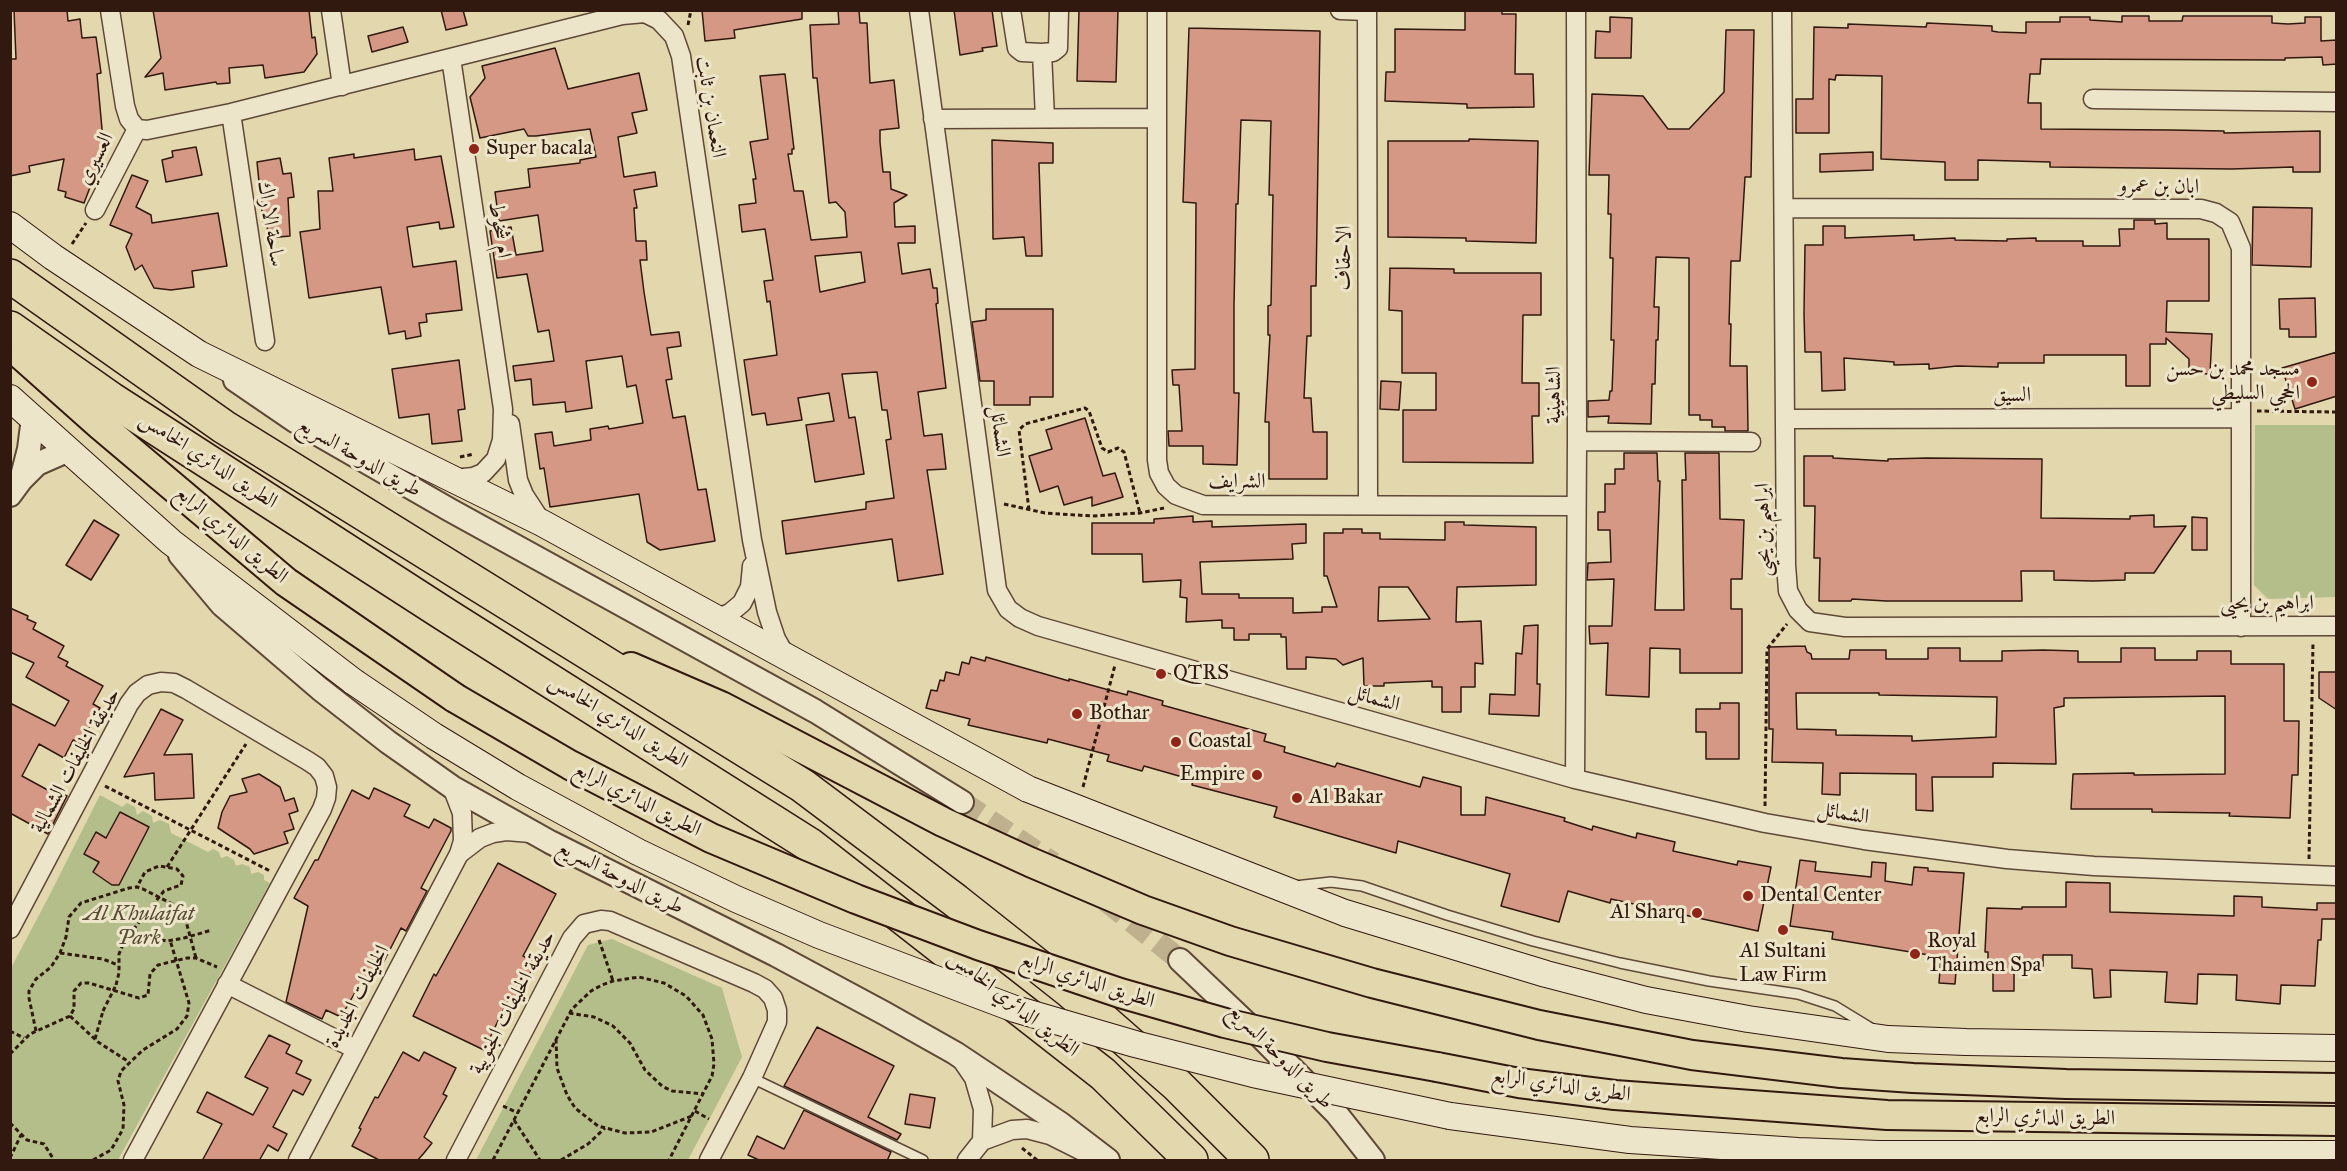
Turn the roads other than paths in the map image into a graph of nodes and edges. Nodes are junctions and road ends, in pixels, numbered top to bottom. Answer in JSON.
{"nodes":[{"id":1,"x":111,"y":10,"type":"edge"},
{"id":2,"x":331,"y":10,"type":"edge"},
{"id":3,"x":919,"y":10,"type":"edge"},
{"id":4,"x":1011,"y":10,"type":"edge"},
{"id":5,"x":1059,"y":10,"type":"edge"},
{"id":6,"x":1156,"y":10,"type":"edge"},
{"id":7,"x":1340,"y":10,"type":"edge"},
{"id":8,"x":1576,"y":10,"type":"edge"},
{"id":9,"x":1782,"y":10,"type":"edge"},
{"id":10,"x":1367,"y":11,"type":"edge"},
{"id":11,"x":1042,"y":53,"type":"junction"},
{"id":12,"x":451,"y":58,"type":"junction"},
{"id":13,"x":342,"y":86,"type":"junction"},
{"id":14,"x":2093,"y":99,"type":"dead end"},
{"id":15,"x":2337,"y":102,"type":"edge"},
{"id":16,"x":231,"y":113,"type":"junction"},
{"id":17,"x":1045,"y":118,"type":"junction"},
{"id":18,"x":1155,"y":118,"type":"junction"},
{"id":19,"x":933,"y":119,"type":"junction"},
{"id":20,"x":137,"y":129,"type":"junction"},
{"id":21,"x":1784,"y":208,"type":"junction"},
{"id":22,"x":95,"y":210,"type":"road end"},
{"id":23,"x":10,"y":225,"type":"edge"},
{"id":24,"x":10,"y":276,"type":"edge"},
{"id":25,"x":10,"y":328,"type":"edge"},
{"id":26,"x":265,"y":341,"type":"dead end"},
{"id":27,"x":10,"y":345,"type":"edge"},
{"id":28,"x":200,"y":354,"type":"junction"},
{"id":29,"x":10,"y":398,"type":"edge"},
{"id":30,"x":503,"y":409,"type":"junction"},
{"id":31,"x":2240,"y":415,"type":"junction"},
{"id":32,"x":33,"y":418,"type":"junction"},
{"id":33,"x":1785,"y":419,"type":"junction"},
{"id":34,"x":1577,"y":441,"type":"junction"},
{"id":35,"x":1751,"y":442,"type":"dead end"},
{"id":36,"x":69,"y":450,"type":"junction"},
{"id":37,"x":454,"y":479,"type":"junction"},
{"id":38,"x":16,"y":487,"type":"edge"},
{"id":39,"x":1368,"y":505,"type":"junction"},
{"id":40,"x":1576,"y":506,"type":"junction"},
{"id":41,"x":542,"y":523,"type":"junction"},
{"id":42,"x":752,"y":540,"type":"junction"},
{"id":43,"x":171,"y":542,"type":"junction"},
{"id":44,"x":716,"y":620,"type":"junction"},
{"id":45,"x":2337,"y":626,"type":"edge"},
{"id":46,"x":2241,"y":627,"type":"junction"},
{"id":47,"x":564,"y":637,"type":"junction"},
{"id":48,"x":785,"y":655,"type":"junction"},
{"id":49,"x":1575,"y":779,"type":"junction"},
{"id":50,"x":452,"y":787,"type":"junction"},
{"id":51,"x":962,"y":802,"type":"tunnel mouth"},
{"id":52,"x":533,"y":834,"type":"junction"},
{"id":53,"x":459,"y":854,"type":"junction"},
{"id":54,"x":2337,"y":876,"type":"edge"},
{"id":55,"x":10,"y":929,"type":"edge"},
{"id":56,"x":1180,"y":960,"type":"tunnel mouth"},
{"id":57,"x":230,"y":980,"type":"junction"},
{"id":58,"x":2337,"y":1048,"type":"edge"},
{"id":59,"x":356,"y":1049,"type":"junction"},
{"id":60,"x":954,"y":1053,"type":"junction"},
{"id":61,"x":752,"y":1078,"type":"junction"},
{"id":62,"x":2337,"y":1088,"type":"edge"},
{"id":63,"x":2337,"y":1121,"type":"edge"},
{"id":64,"x":982,"y":1141,"type":"junction"},
{"id":65,"x":2337,"y":1154,"type":"edge"},
{"id":66,"x":2269,"y":1157,"type":"edge"},
{"id":67,"x":133,"y":1161,"type":"edge"},
{"id":68,"x":298,"y":1161,"type":"edge"},
{"id":69,"x":456,"y":1161,"type":"edge"},
{"id":70,"x":710,"y":1161,"type":"edge"},
{"id":71,"x":923,"y":1161,"type":"edge"},
{"id":72,"x":967,"y":1161,"type":"edge"},
{"id":73,"x":1101,"y":1161,"type":"edge"},
{"id":74,"x":1108,"y":1161,"type":"edge"},
{"id":75,"x":1191,"y":1161,"type":"edge"},
{"id":76,"x":1252,"y":1161,"type":"edge"},
{"id":77,"x":1373,"y":1161,"type":"edge"}],
"edges":[{"from":1,"to":20,"type":"street"},
{"from":2,"to":13,"type":"street"},
{"from":3,"to":19,"type":"street","name":"الشمائل"},
{"from":4,"to":11,"type":"street"},
{"from":5,"to":11,"type":"street"},
{"from":6,"to":18,"type":"street","name":"الشرايف"},
{"from":7,"to":10,"type":"street"},
{"from":8,"to":34,"type":"street","name":"الشاهينية"},
{"from":9,"to":21,"type":"street","name":"ابراهيم بن يحيى"},
{"from":10,"to":39,"type":"street","name":"الاحقاف"},
{"from":11,"to":17,"type":"street"},
{"from":12,"to":13,"type":"street","name":"النعمان بن ثابت"},
{"from":12,"to":30,"type":"street","name":"ام شخوط"},
{"from":12,"to":42,"type":"street","name":"النعمان بن ثابت"},
{"from":13,"to":16,"type":"street","name":"النعمان بن ثابت"},
{"from":14,"to":15,"type":"street"},
{"from":16,"to":20,"type":"street","name":"النعمان بن ثابت"},
{"from":16,"to":26,"type":"street","name":"ساحة الاراك"},
{"from":17,"to":18,"type":"street"},
{"from":17,"to":19,"type":"street"},
{"from":18,"to":39,"type":"street","name":"الشرايف"},
{"from":19,"to":49,"type":"street","name":"الشمائل"},
{"from":20,"to":22,"type":"street","name":"العسيري"},
{"from":21,"to":31,"type":"street","name":"ابان بن عمرو"},
{"from":21,"to":33,"type":"street","name":"ابراهيم بن يحيى"},
{"from":23,"to":28,"type":"main road"},
{"from":24,"to":47,"type":"highway","name":"الطريق الدائري الرابع"},
{"from":25,"to":75,"type":"highway","name":"الطريق الدائري الخامس"},
{"from":27,"to":63,"type":"main road","name":"الطريق الدائري الرابع","bridge":true},
{"from":28,"to":37,"type":"main road"},
{"from":28,"to":51,"type":"street","name":"طريق الدوحة السريع"},
{"from":29,"to":32,"type":"main road","name":"الطريق الدائري الرابع"},
{"from":30,"to":37,"type":"street","name":"ام شخوط"},
{"from":30,"to":41,"type":"street","name":"ام شخوط"},
{"from":31,"to":33,"type":"street","name":"السيق"},
{"from":31,"to":46,"type":"street","name":"ابان بن عمرو"},
{"from":32,"to":36,"type":"main road","name":"الطريق الدائري الرابع"},
{"from":32,"to":38,"type":"street"},
{"from":33,"to":46,"type":"street","name":"ابراهيم بن يحيى"},
{"from":34,"to":35,"type":"street"},
{"from":34,"to":40,"type":"street","name":"الشاهينية"},
{"from":36,"to":38,"type":"street"},
{"from":36,"to":43,"type":"main road","name":"الطريق الدائري الرابع"},
{"from":37,"to":41,"type":"main road"},
{"from":39,"to":40,"type":"street","name":"الشرايف"},
{"from":40,"to":49,"type":"street","name":"الشاهينية"},
{"from":41,"to":44,"type":"main road"},
{"from":42,"to":44,"type":"street","name":"النعمان بن ثابت"},
{"from":42,"to":48,"type":"street","name":"النعمان بن ثابت"},
{"from":43,"to":50,"type":"street","name":"طريق الدوحة السريع"},
{"from":43,"to":66,"type":"main road","name":"الطريق الدائري الرابع","bridge":true},
{"from":44,"to":48,"type":"main road"},
{"from":45,"to":46,"type":"street","name":"ابراهيم بن يحيى"},
{"from":47,"to":62,"type":"main road","name":"الطريق الدائري الرابع"},
{"from":47,"to":76,"type":"highway","name":"الطريق الدائري الخامس"},
{"from":48,"to":58,"type":"main road"},
{"from":49,"to":54,"type":"street","name":"الشمائل"},
{"from":50,"to":52,"type":"street","name":"طريق الدوحة السريع"},
{"from":50,"to":53,"type":"street","name":"الخليفات الجديدة"},
{"from":52,"to":53,"type":"street","name":"الخليفات الجديدة"},
{"from":52,"to":60,"type":"street","name":"طريق الدوحة السريع"},
{"from":53,"to":59,"type":"street","name":"الخليفات الجديدة"},
{"from":55,"to":57,"type":"street","name":"حديقة الخليفات الشمالية"},
{"from":56,"to":77,"type":"street","name":"طريق الدوحة السريع"},
{"from":57,"to":59,"type":"street"},
{"from":57,"to":67,"type":"street","name":"حديقة الخليفات الشمالية"},
{"from":59,"to":68,"type":"street","name":"الخليفات الجديدة"},
{"from":60,"to":64,"type":"street"},
{"from":60,"to":74,"type":"street","name":"طريق الدوحة السريع"},
{"from":61,"to":69,"type":"street","name":"حديقة الخليفات الجنوبية"},
{"from":61,"to":70,"type":"street"},
{"from":61,"to":71,"type":"lane"},
{"from":64,"to":72,"type":"street"},
{"from":64,"to":73,"type":"street"},
{"from":65,"to":66,"type":"main road","name":"الطريق الدائري الرابع"}]}
